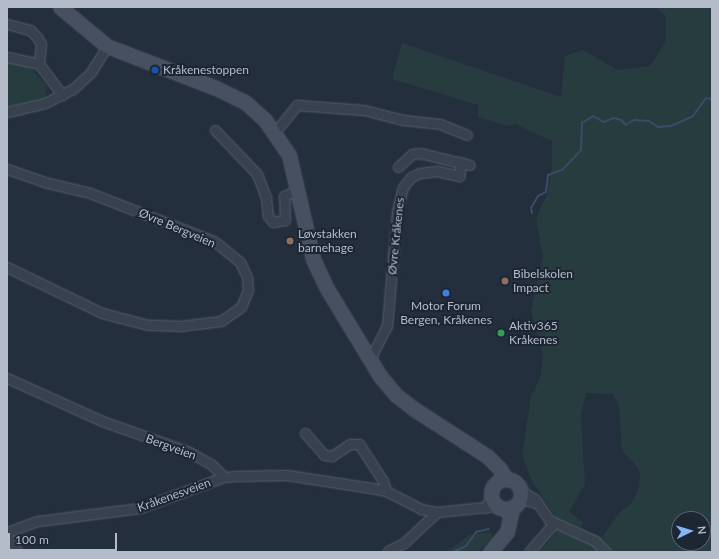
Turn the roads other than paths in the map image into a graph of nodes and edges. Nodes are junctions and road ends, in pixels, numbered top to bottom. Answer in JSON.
{"nodes":[{"id":1,"x":60,"y":7,"type":"edge"},
{"id":2,"x":7,"y":24,"type":"edge"},
{"id":3,"x":107,"y":46,"type":"junction"},
{"id":4,"x":7,"y":57,"type":"edge"},
{"id":5,"x":39,"y":64,"type":"junction"},
{"id":6,"x":62,"y":95,"type":"junction"},
{"id":7,"x":7,"y":112,"type":"edge"},
{"id":8,"x":215,"y":130,"type":"dead end"},
{"id":9,"x":275,"y":132,"type":"junction"},
{"id":10,"x":467,"y":135,"type":"dead end"},
{"id":11,"x":398,"y":167,"type":"dead end"},
{"id":12,"x":7,"y":169,"type":"edge"},
{"id":13,"x":298,"y":190,"type":"junction"},
{"id":14,"x":7,"y":267,"type":"edge"},
{"id":15,"x":370,"y":359,"type":"junction"},
{"id":16,"x":7,"y":378,"type":"edge"},
{"id":17,"x":305,"y":433,"type":"dead end"},
{"id":18,"x":224,"y":478,"type":"junction"},
{"id":19,"x":501,"y":481,"type":"junction"},
{"id":20,"x":386,"y":491,"type":"junction"},
{"id":21,"x":504,"y":502,"type":"junction"},
{"id":22,"x":437,"y":512,"type":"junction"},
{"id":23,"x":554,"y":523,"type":"junction"},
{"id":24,"x":7,"y":532,"type":"edge"},
{"id":25,"x":7,"y":536,"type":"edge"},
{"id":26,"x":494,"y":547,"type":"edge"},
{"id":27,"x":388,"y":551,"type":"dead end"},
{"id":28,"x":18,"y":552,"type":"edge"},
{"id":29,"x":529,"y":552,"type":"edge"},
{"id":30,"x":606,"y":552,"type":"edge"}],
"edges":[{"from":1,"to":3,"type":"main road"},
{"from":2,"to":5,"type":"street"},
{"from":3,"to":6,"type":"street"},
{"from":3,"to":9,"type":"main road"},
{"from":4,"to":5,"type":"street"},
{"from":5,"to":6,"type":"street"},
{"from":6,"to":7,"type":"street"},
{"from":8,"to":13,"type":"street"},
{"from":9,"to":10,"type":"street"},
{"from":9,"to":13,"type":"main road"},
{"from":11,"to":15,"type":"street","name":"Øvre Kråkenes"},
{"from":12,"to":14,"type":"street","name":"Øvre Bergveien"},
{"from":13,"to":15,"type":"main road"},
{"from":15,"to":19,"type":"main road"},
{"from":16,"to":18,"type":"street","name":"Bergveien"},
{"from":17,"to":20,"type":"street"},
{"from":18,"to":20,"type":"street"},
{"from":18,"to":24,"type":"street","name":"Kråkenesveien"},
{"from":19,"to":21,"type":"main road"},
{"from":19,"to":21,"type":"main road"},
{"from":20,"to":22,"type":"street"},
{"from":21,"to":22,"type":"street"},
{"from":21,"to":23,"type":"street"},
{"from":21,"to":26,"type":"main road"},
{"from":22,"to":27,"type":"street"},
{"from":23,"to":29,"type":"street"},
{"from":23,"to":30,"type":"street"},
{"from":25,"to":28,"type":"street"}]}
